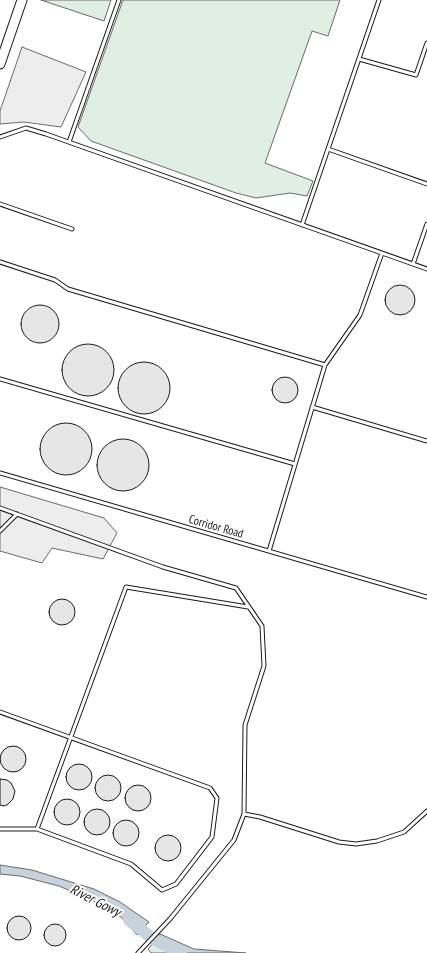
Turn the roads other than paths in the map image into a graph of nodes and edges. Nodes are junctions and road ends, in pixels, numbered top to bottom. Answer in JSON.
{"nodes":[{"id":1,"x":22,"y":0,"type":"edge"},
{"id":2,"x":119,"y":0,"type":"edge"},
{"id":3,"x":379,"y":0,"type":"edge"},
{"id":4,"x":427,"y":43,"type":"edge"},
{"id":5,"x":359,"y":59,"type":"junction"},
{"id":6,"x":0,"y":64,"type":"edge"},
{"id":7,"x":0,"y":137,"type":"edge"},
{"id":8,"x":69,"y":142,"type":"junction"},
{"id":9,"x":328,"y":150,"type":"junction"},
{"id":10,"x":427,"y":184,"type":"edge"},
{"id":11,"x":0,"y":204,"type":"edge"},
{"id":12,"x":427,"y":224,"type":"edge"},
{"id":13,"x":302,"y":225,"type":"junction"},
{"id":14,"x":72,"y":229,"type":"dead end"},
{"id":15,"x":382,"y":253,"type":"junction"},
{"id":16,"x":0,"y":262,"type":"edge"},
{"id":17,"x":413,"y":264,"type":"junction"},
{"id":18,"x":427,"y":269,"type":"edge"},
{"id":19,"x":324,"y":365,"type":"junction"},
{"id":20,"x":0,"y":379,"type":"edge"},
{"id":21,"x":312,"y":407,"type":"junction"},
{"id":22,"x":427,"y":441,"type":"edge"},
{"id":23,"x":295,"y":464,"type":"junction"},
{"id":24,"x":0,"y":474,"type":"edge"},
{"id":25,"x":0,"y":508,"type":"edge"},
{"id":26,"x":17,"y":514,"type":"junction"},
{"id":27,"x":0,"y":531,"type":"edge"},
{"id":28,"x":270,"y":551,"type":"junction"},
{"id":29,"x":427,"y":597,"type":"edge"},
{"id":30,"x":248,"y":607,"type":"junction"},
{"id":31,"x":0,"y":712,"type":"edge"},
{"id":32,"x":71,"y":738,"type":"junction"},
{"id":33,"x":427,"y":811,"type":"edge"},
{"id":34,"x":244,"y":814,"type":"junction"},
{"id":35,"x":0,"y":829,"type":"edge"},
{"id":36,"x":37,"y":829,"type":"junction"},
{"id":37,"x":138,"y":953,"type":"edge"}],
"edges":[{"from":1,"to":6,"type":"street"},
{"from":2,"to":8,"type":"lane"},
{"from":3,"to":5,"type":"lane"},
{"from":4,"to":5,"type":"lane"},
{"from":5,"to":9,"type":"lane"},
{"from":7,"to":8,"type":"lane"},
{"from":8,"to":13,"type":"lane"},
{"from":9,"to":10,"type":"lane"},
{"from":9,"to":13,"type":"lane"},
{"from":11,"to":14,"type":"lane"},
{"from":12,"to":17,"type":"lane"},
{"from":13,"to":15,"type":"lane"},
{"from":15,"to":17,"type":"lane"},
{"from":15,"to":19,"type":"lane"},
{"from":16,"to":19,"type":"lane"},
{"from":17,"to":18,"type":"lane"},
{"from":19,"to":21,"type":"lane"},
{"from":20,"to":23,"type":"lane"},
{"from":21,"to":22,"type":"lane"},
{"from":21,"to":23,"type":"lane"},
{"from":23,"to":28,"type":"lane"},
{"from":24,"to":28,"type":"lane","name":"Corridor Road"},
{"from":25,"to":26,"type":"lane"},
{"from":26,"to":27,"type":"lane"},
{"from":26,"to":30,"type":"lane"},
{"from":28,"to":29,"type":"lane","name":"Corridor Road"},
{"from":30,"to":32,"type":"lane"},
{"from":30,"to":34,"type":"lane"},
{"from":31,"to":32,"type":"lane"},
{"from":32,"to":36,"type":"lane"},
{"from":32,"to":36,"type":"lane"},
{"from":33,"to":34,"type":"lane"},
{"from":34,"to":37,"type":"lane"},
{"from":35,"to":36,"type":"lane"}]}
